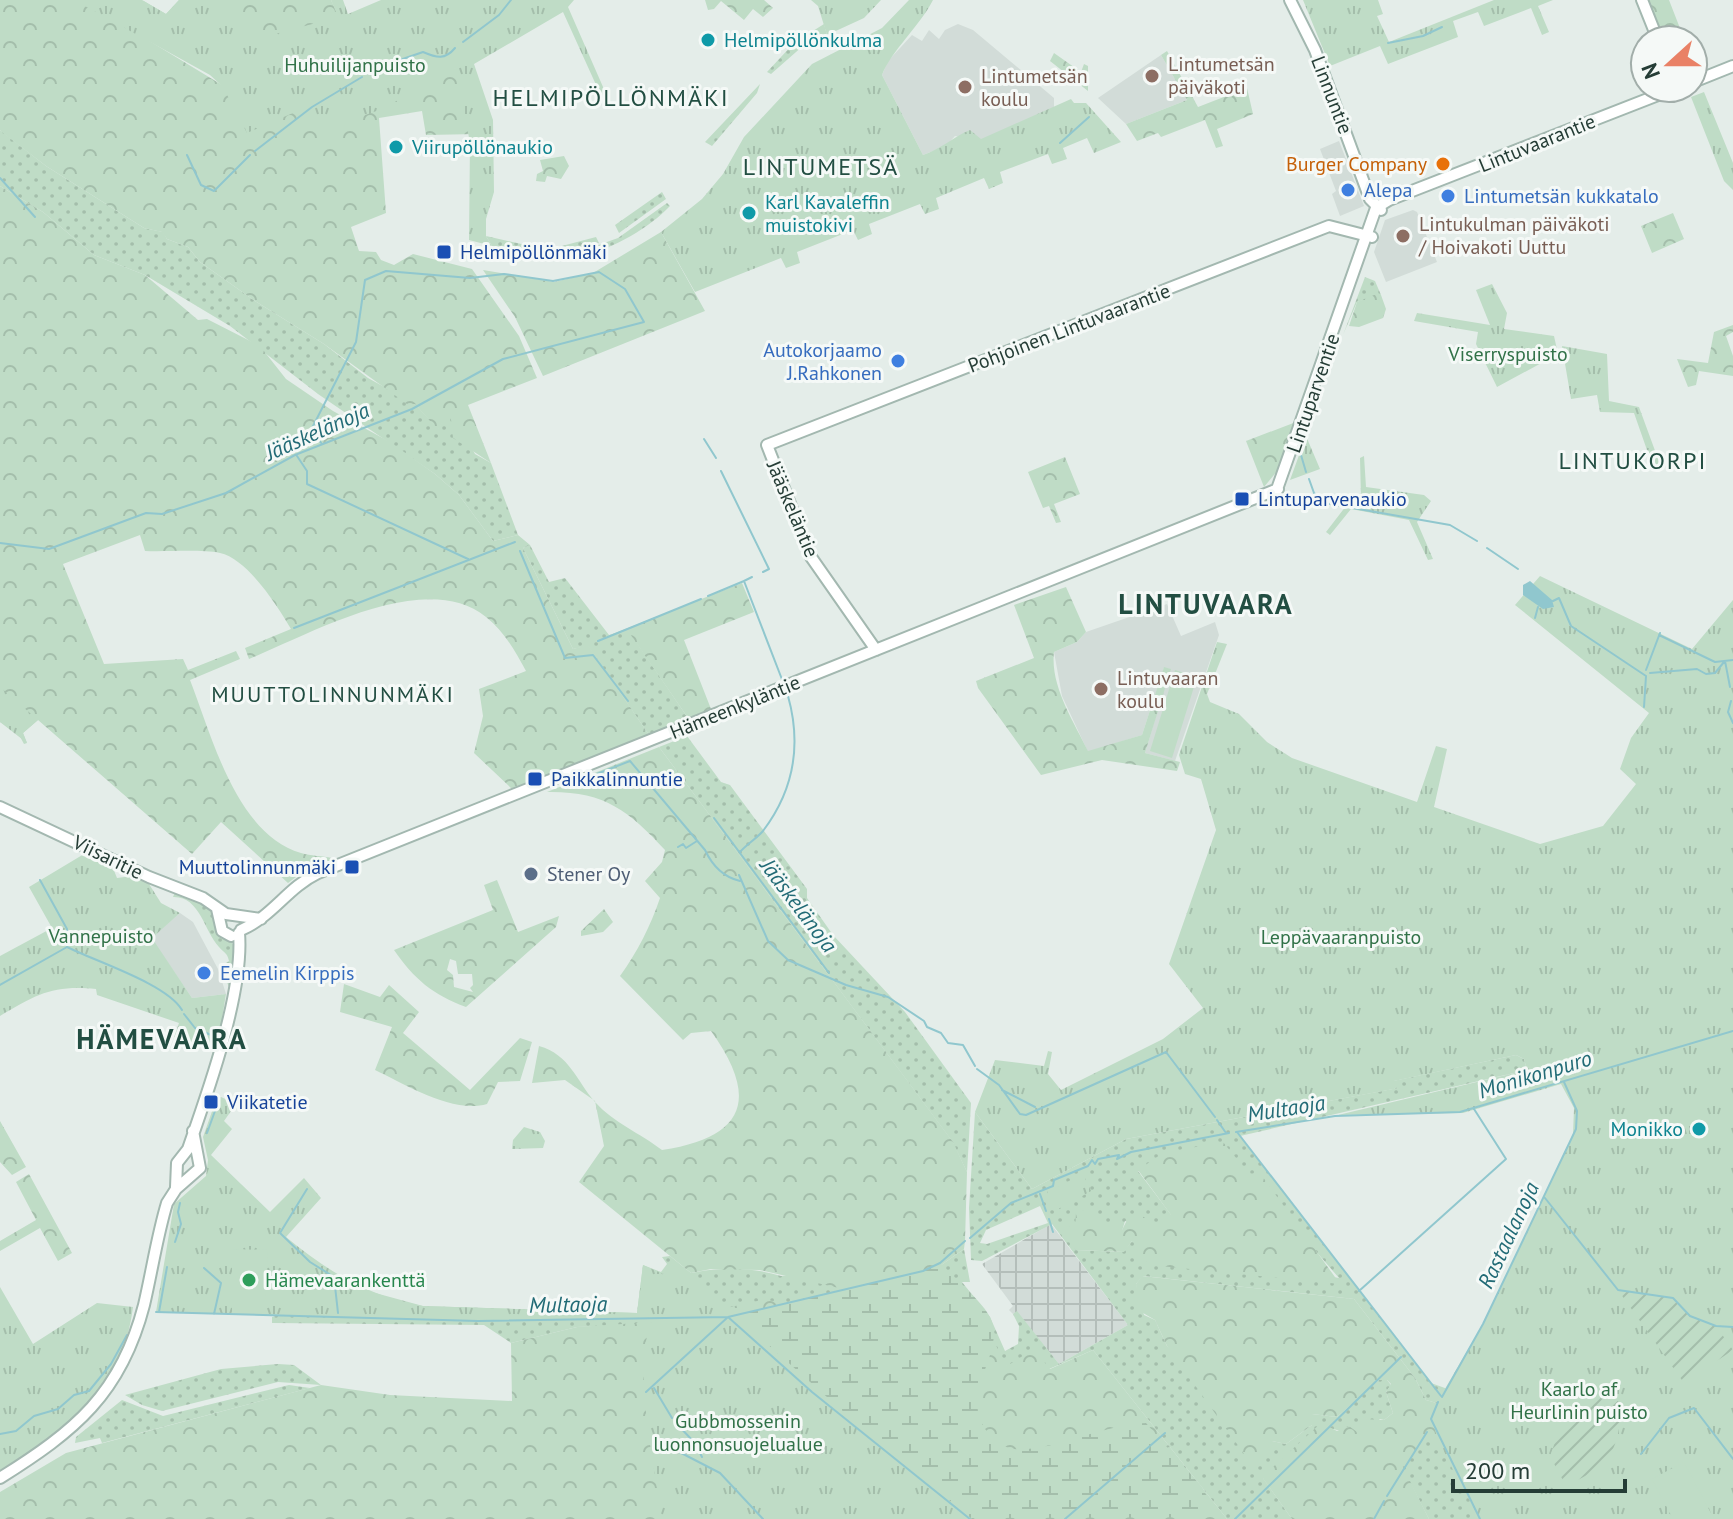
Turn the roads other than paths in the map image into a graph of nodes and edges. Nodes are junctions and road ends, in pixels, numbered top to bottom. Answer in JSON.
{"nodes":[{"id":1,"x":1290,"y":0,"type":"edge"},
{"id":2,"x":1642,"y":0,"type":"edge"},
{"id":3,"x":1652,"y":24,"type":"edge"},
{"id":4,"x":1733,"y":66,"type":"edge"},
{"id":5,"x":1709,"y":76,"type":"edge"},
{"id":6,"x":1636,"y":104,"type":"edge"},
{"id":7,"x":1380,"y":207,"type":"junction"},
{"id":8,"x":1369,"y":237,"type":"junction"},
{"id":9,"x":767,"y":445,"type":"joint"},
{"id":10,"x":1278,"y":489,"type":"joint"},
{"id":11,"x":876,"y":650,"type":"junction"},
{"id":12,"x":0,"y":807,"type":"edge"},
{"id":13,"x":229,"y":917,"type":"junction"},
{"id":14,"x":263,"y":919,"type":"junction"},
{"id":15,"x":237,"y":933,"type":"junction"},
{"id":16,"x":193,"y":1131,"type":"junction"},
{"id":17,"x":184,"y":1154,"type":"junction"},
{"id":18,"x":198,"y":1159,"type":"junction"},
{"id":19,"x":179,"y":1172,"type":"junction"},
{"id":20,"x":191,"y":1177,"type":"junction"},
{"id":21,"x":176,"y":1189,"type":"junction"},
{"id":22,"x":0,"y":1478,"type":"edge"}],
"edges":[{"from":1,"to":7,"type":"street","name":"Linnuntie"},
{"from":2,"to":3,"type":"street"},
{"from":4,"to":5,"type":"street"},
{"from":6,"to":7,"type":"street","name":"Lintuvaarantie"},
{"from":7,"to":8,"type":"street","name":"Lintuparventie"},
{"from":8,"to":9,"type":"street","name":"Pohjoinen Lintuvaarantie"},
{"from":8,"to":10,"type":"street","name":"Lintuparventie"},
{"from":9,"to":11,"type":"street","name":"Jääskeläntie"},
{"from":10,"to":11,"type":"street","name":"Hämeenkyläntie"},
{"from":11,"to":14,"type":"street","name":"Hämeenkyläntie"},
{"from":12,"to":13,"type":"street","name":"Viisaritie"},
{"from":13,"to":14,"type":"street"},
{"from":13,"to":15,"type":"street"},
{"from":13,"to":15,"type":"street"},
{"from":14,"to":15,"type":"street","name":"Hämeenkyläntie"},
{"from":15,"to":16,"type":"street"},
{"from":16,"to":17,"type":"street"},
{"from":16,"to":18,"type":"street"},
{"from":17,"to":18,"type":"street"},
{"from":17,"to":19,"type":"street"},
{"from":18,"to":20,"type":"street"},
{"from":19,"to":20,"type":"street"},
{"from":19,"to":21,"type":"street"},
{"from":20,"to":21,"type":"street"},
{"from":21,"to":22,"type":"street"}]}
